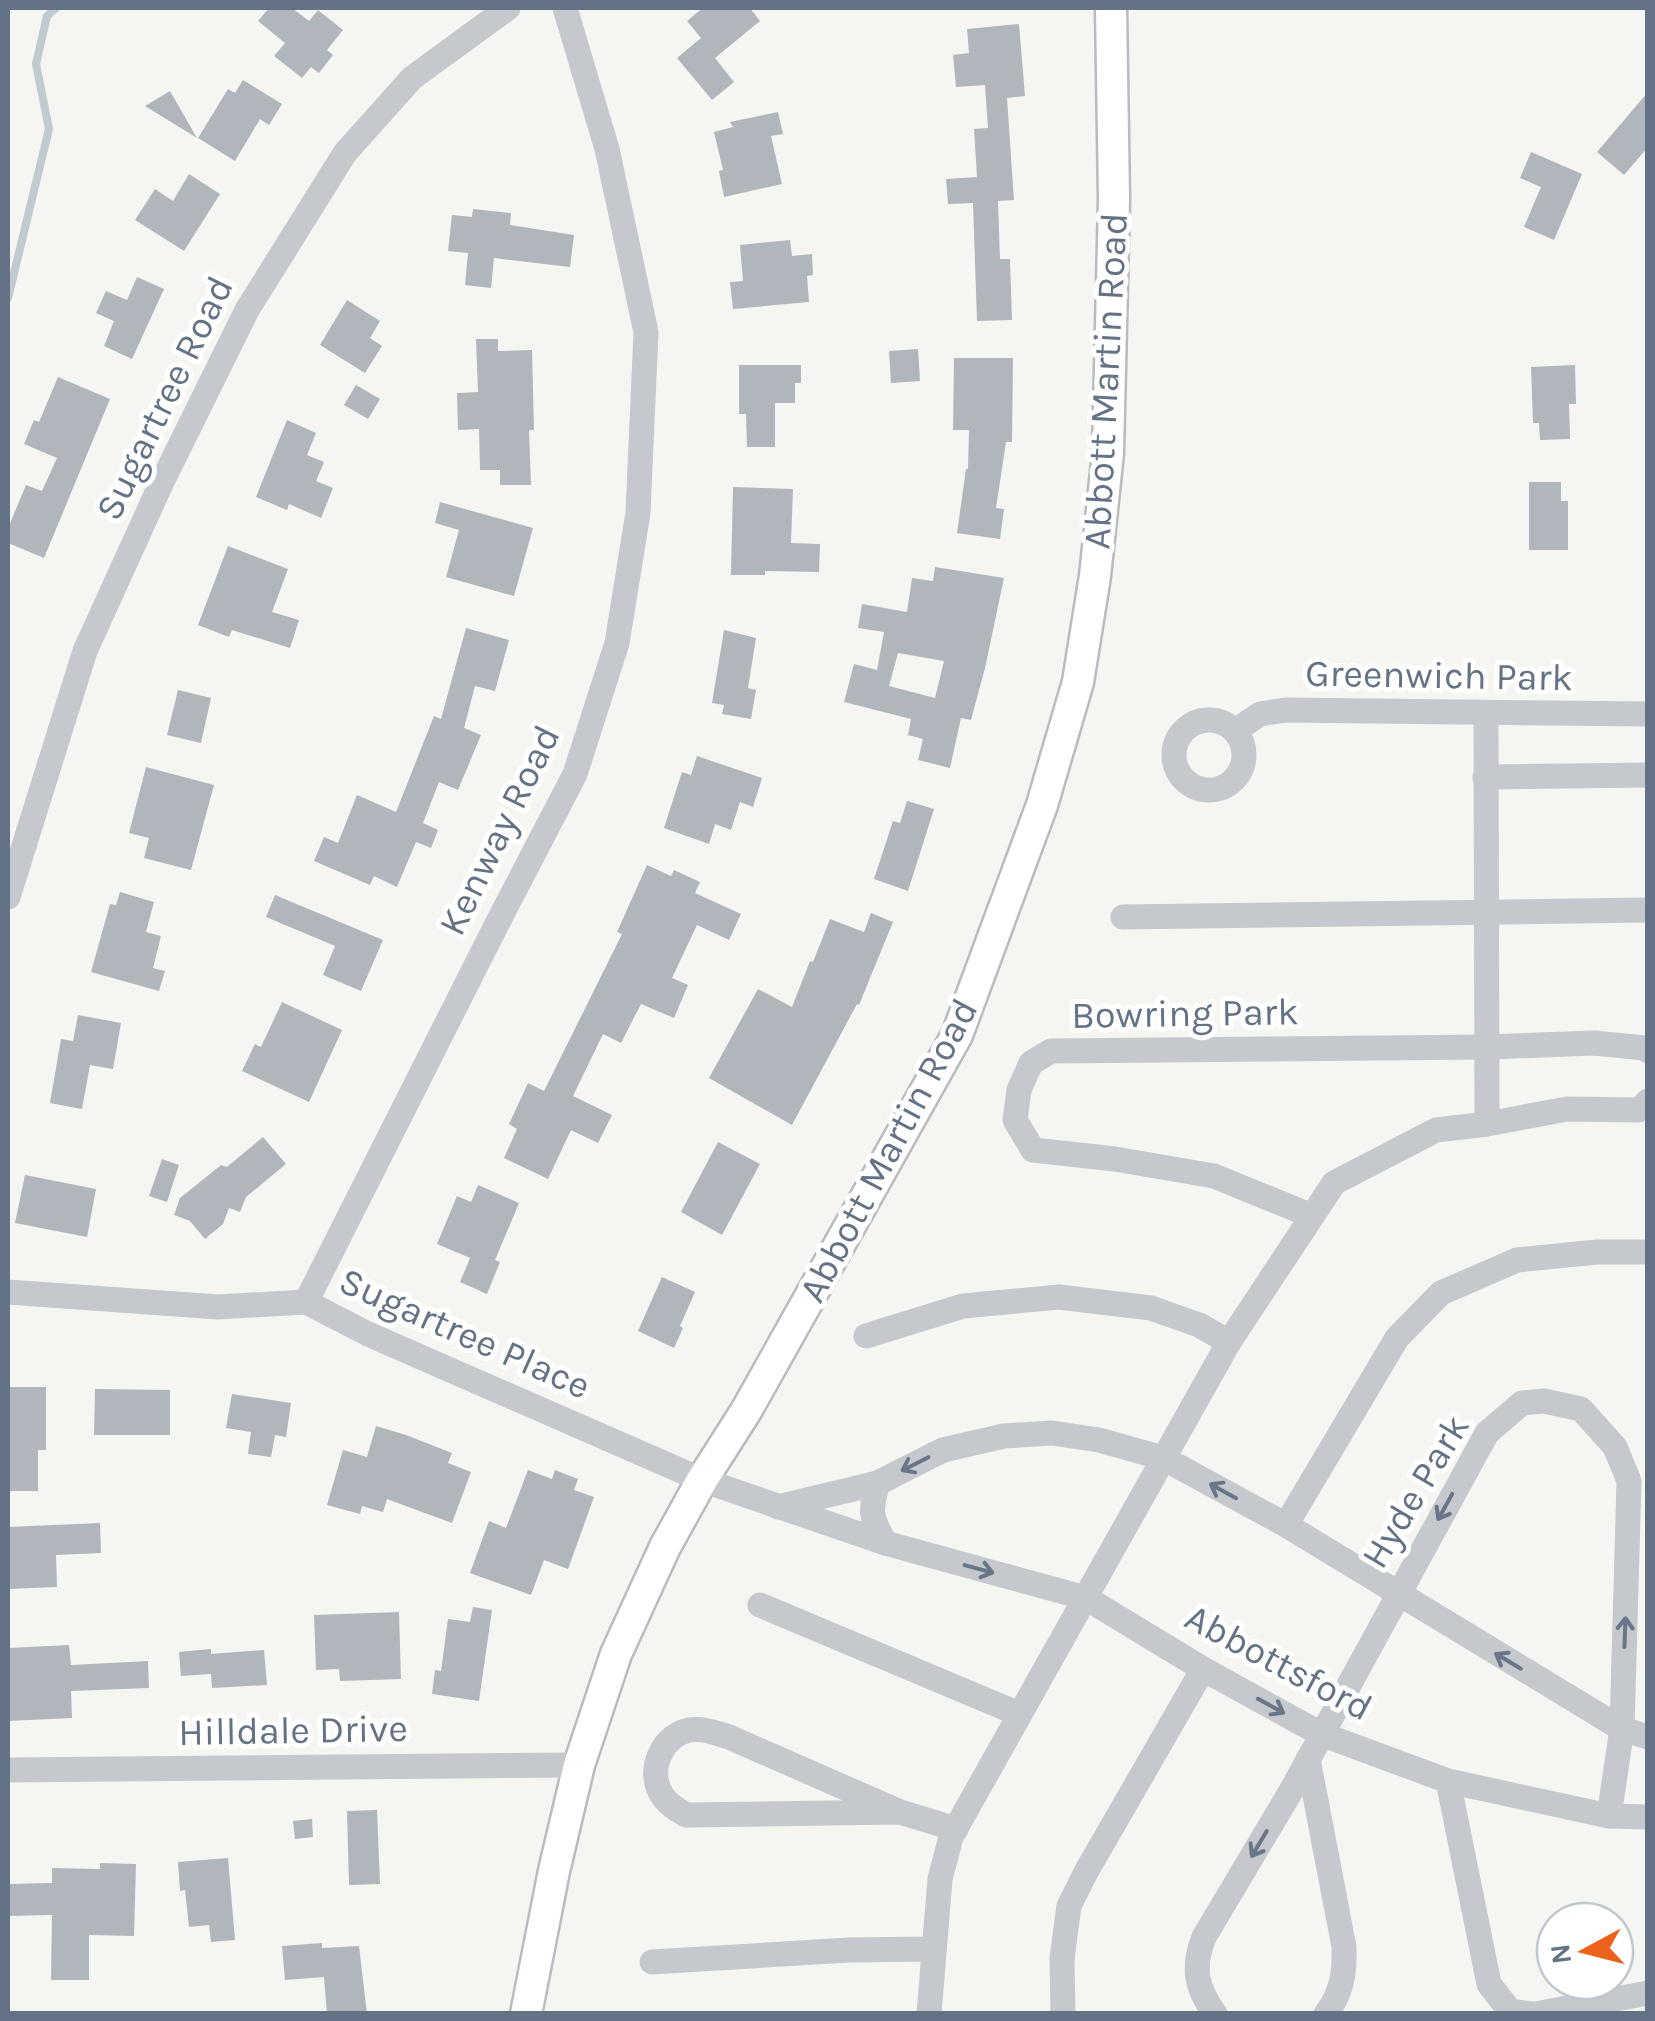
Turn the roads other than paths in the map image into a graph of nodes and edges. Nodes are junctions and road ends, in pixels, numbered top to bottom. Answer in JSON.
{"nodes":[{"id":1,"x":508,"y":8,"type":"edge"},
{"id":2,"x":566,"y":8,"type":"edge"},
{"id":3,"x":1111,"y":8,"type":"edge"},
{"id":4,"x":1486,"y":713,"type":"junction"},
{"id":5,"x":1648,"y":714,"type":"edge"},
{"id":6,"x":1235,"y":730,"type":"dead end"},
{"id":7,"x":1648,"y":776,"type":"edge"},
{"id":8,"x":1485,"y":777,"type":"junction"},
{"id":9,"x":8,"y":898,"type":"edge"},
{"id":10,"x":1648,"y":910,"type":"edge"},
{"id":11,"x":1486,"y":913,"type":"junction"},
{"id":12,"x":1123,"y":918,"type":"dead end"},
{"id":13,"x":1486,"y":1047,"type":"junction"},
{"id":14,"x":1648,"y":1051,"type":"edge"},
{"id":15,"x":1648,"y":1101,"type":"edge"},
{"id":16,"x":1487,"y":1124,"type":"junction"},
{"id":17,"x":1312,"y":1216,"type":"junction"},
{"id":18,"x":1648,"y":1252,"type":"edge"},
{"id":19,"x":8,"y":1292,"type":"edge"},
{"id":20,"x":306,"y":1302,"type":"junction"},
{"id":21,"x":866,"y":1336,"type":"dead end"},
{"id":22,"x":1229,"y":1342,"type":"junction"},
{"id":23,"x":1162,"y":1458,"type":"junction"},
{"id":24,"x":702,"y":1480,"type":"junction"},
{"id":25,"x":878,"y":1483,"type":"junction"},
{"id":26,"x":778,"y":1508,"type":"junction"},
{"id":27,"x":1286,"y":1525,"type":"junction"},
{"id":28,"x":886,"y":1543,"type":"junction"},
{"id":29,"x":1397,"y":1594,"type":"junction"},
{"id":30,"x":1086,"y":1598,"type":"junction"},
{"id":31,"x":760,"y":1605,"type":"dead end"},
{"id":32,"x":1203,"y":1669,"type":"junction"},
{"id":33,"x":1019,"y":1714,"type":"junction"},
{"id":34,"x":1622,"y":1729,"type":"junction"},
{"id":35,"x":1322,"y":1734,"type":"junction"},
{"id":36,"x":1648,"y":1738,"type":"edge"},
{"id":37,"x":1308,"y":1759,"type":"junction"},
{"id":38,"x":579,"y":1765,"type":"junction"},
{"id":39,"x":8,"y":1770,"type":"edge"},
{"id":40,"x":1448,"y":1781,"type":"junction"},
{"id":41,"x":900,"y":1812,"type":"junction"},
{"id":42,"x":1609,"y":1816,"type":"junction"},
{"id":43,"x":1648,"y":1817,"type":"edge"},
{"id":44,"x":956,"y":1829,"type":"junction"},
{"id":45,"x":934,"y":1949,"type":"junction"},
{"id":46,"x":652,"y":1962,"type":"dead end"},
{"id":47,"x":1648,"y":1992,"type":"edge"},
{"id":48,"x":526,"y":2014,"type":"edge"},
{"id":49,"x":929,"y":2014,"type":"edge"},
{"id":50,"x":1063,"y":2014,"type":"edge"},
{"id":51,"x":1214,"y":2014,"type":"edge"},
{"id":52,"x":1326,"y":2014,"type":"edge"},
{"id":53,"x":1533,"y":2014,"type":"edge"}],
"edges":[{"from":1,"to":9,"type":"street","name":"Sugartree Road"},
{"from":2,"to":20,"type":"street","name":"Kenway Road"},
{"from":3,"to":24,"type":"main road","name":"Abbott Martin Road"},
{"from":4,"to":5,"type":"street","name":"Greenwich Park"},
{"from":4,"to":6,"type":"street","name":"Greenwich Park"},
{"from":4,"to":8,"type":"street"},
{"from":7,"to":8,"type":"street"},
{"from":8,"to":11,"type":"street"},
{"from":10,"to":11,"type":"street"},
{"from":11,"to":12,"type":"street"},
{"from":11,"to":13,"type":"street"},
{"from":13,"to":14,"type":"street","name":"Bowring Park"},
{"from":13,"to":16,"type":"street"},
{"from":13,"to":17,"type":"street","name":"Bowring Park"},
{"from":15,"to":16,"type":"street"},
{"from":16,"to":17,"type":"street"},
{"from":17,"to":22,"type":"street"},
{"from":18,"to":27,"type":"street"},
{"from":19,"to":20,"type":"street","name":"Sugartree Place"},
{"from":20,"to":24,"type":"street","name":"Sugartree Place"},
{"from":21,"to":22,"type":"street"},
{"from":22,"to":23,"type":"street"},
{"from":23,"to":25,"type":"street","one_way":true},
{"from":27,"to":23,"type":"street","one_way":true},
{"from":23,"to":30,"type":"street"},
{"from":24,"to":26,"type":"street","name":"Abbottsford"},
{"from":24,"to":38,"type":"main road","name":"Abbott Martin Road"},
{"from":25,"to":26,"type":"street"},
{"from":25,"to":28,"type":"street"},
{"from":26,"to":28,"type":"street","name":"Abbottsford"},
{"from":27,"to":29,"type":"street"},
{"from":28,"to":30,"type":"street","name":"Abbottsford","one_way":true},
{"from":34,"to":29,"type":"street","one_way":true},
{"from":34,"to":29,"type":"street","name":"Hyde Park","one_way":true},
{"from":29,"to":35,"type":"street","name":"Hyde Park"},
{"from":30,"to":32,"type":"street","name":"Abbottsford"},
{"from":30,"to":33,"type":"street"},
{"from":31,"to":33,"type":"street"},
{"from":32,"to":35,"type":"street","name":"Abbottsford","one_way":true},
{"from":32,"to":50,"type":"street"},
{"from":33,"to":44,"type":"street"},
{"from":34,"to":36,"type":"street"},
{"from":34,"to":42,"type":"street","name":"Hyde Park"},
{"from":35,"to":37,"type":"street","name":"Hyde Park"},
{"from":35,"to":40,"type":"street","name":"Abbottsford"},
{"from":37,"to":51,"type":"street","name":"Hyde Park","one_way":true},
{"from":37,"to":52,"type":"street"},
{"from":38,"to":39,"type":"street","name":"Hilldale Drive"},
{"from":38,"to":48,"type":"main road","name":"Abbott Martin Road"},
{"from":40,"to":42,"type":"street","name":"Abbottsford"},
{"from":40,"to":53,"type":"street"},
{"from":41,"to":41,"type":"street"},
{"from":41,"to":44,"type":"street"},
{"from":42,"to":43,"type":"street","name":"Abbottsford"},
{"from":44,"to":45,"type":"street"},
{"from":45,"to":46,"type":"street"},
{"from":45,"to":49,"type":"street"},
{"from":47,"to":53,"type":"street"}]}
